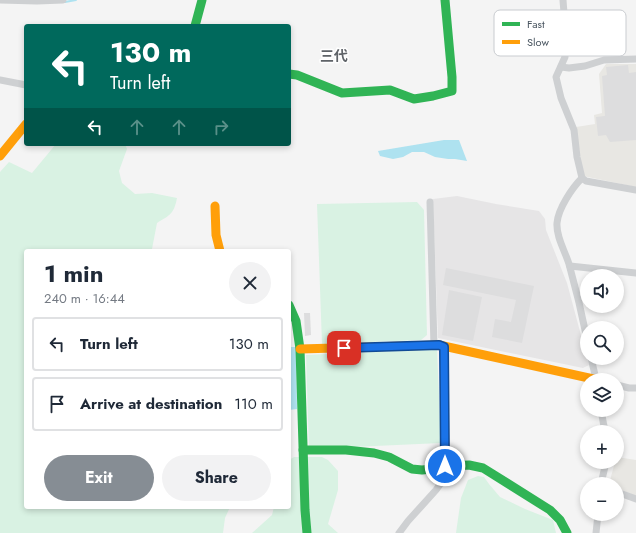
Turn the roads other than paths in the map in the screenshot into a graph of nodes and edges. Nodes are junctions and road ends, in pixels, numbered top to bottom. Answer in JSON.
{"nodes":[{"id":1,"x":0,"y":0,"type":"edge"},
{"id":2,"x":63,"y":0,"type":"edge"},
{"id":3,"x":202,"y":0,"type":"edge"},
{"id":4,"x":445,"y":0,"type":"edge"},
{"id":5,"x":562,"y":0,"type":"edge"},
{"id":6,"x":564,"y":10,"type":"edge"},
{"id":7,"x":196,"y":24,"type":"edge"},
{"id":8,"x":565,"y":56,"type":"edge"},
{"id":9,"x":636,"y":59,"type":"edge"},
{"id":10,"x":561,"y":67,"type":"junction"},
{"id":11,"x":291,"y":74,"type":"edge"},
{"id":12,"x":0,"y":80,"type":"edge"},
{"id":13,"x":24,"y":85,"type":"edge"},
{"id":14,"x":24,"y":126,"type":"edge"},
{"id":15,"x":0,"y":156,"type":"edge"},
{"id":16,"x":582,"y":178,"type":"junction"},
{"id":17,"x":636,"y":190,"type":"edge"},
{"id":18,"x":430,"y":202,"type":"dead end"},
{"id":19,"x":215,"y":206,"type":"dead end"},
{"id":20,"x":219,"y":249,"type":"edge"},
{"id":21,"x":570,"y":266,"type":"junction"},
{"id":22,"x":636,"y":273,"type":"edge"},
{"id":23,"x":291,"y":310,"type":"edge"},
{"id":24,"x":583,"y":321,"type":"edge"},
{"id":25,"x":434,"y":346,"type":"junction"},
{"id":26,"x":444,"y":347,"type":"junction"},
{"id":27,"x":300,"y":349,"type":"junction"},
{"id":28,"x":580,"y":376,"type":"edge"},
{"id":29,"x":624,"y":387,"type":"edge"},
{"id":30,"x":636,"y":388,"type":"edge"},
{"id":31,"x":303,"y":450,"type":"junction"},
{"id":32,"x":445,"y":466,"type":"junction"},
{"id":33,"x":624,"y":495,"type":"edge"},
{"id":34,"x":636,"y":499,"type":"edge"},
{"id":35,"x":597,"y":521,"type":"edge"},
{"id":36,"x":307,"y":533,"type":"edge"},
{"id":37,"x":399,"y":533,"type":"edge"},
{"id":38,"x":567,"y":533,"type":"edge"},
{"id":39,"x":596,"y":533,"type":"edge"}],
"edges":[{"from":1,"to":2,"type":"street"},
{"from":3,"to":7,"type":"street"},
{"from":4,"to":11,"type":"street"},
{"from":5,"to":6,"type":"street"},
{"from":8,"to":10,"type":"street"},
{"from":9,"to":10,"type":"street"},
{"from":10,"to":16,"type":"street"},
{"from":12,"to":13,"type":"street"},
{"from":14,"to":15,"type":"street"},
{"from":16,"to":17,"type":"street"},
{"from":16,"to":21,"type":"street"},
{"from":18,"to":25,"type":"street"},
{"from":19,"to":20,"type":"street"},
{"from":21,"to":22,"type":"street"},
{"from":21,"to":24,"type":"street"},
{"from":23,"to":27,"type":"street"},
{"from":25,"to":26,"type":"street"},
{"from":25,"to":27,"type":"street"},
{"from":26,"to":28,"type":"street"},
{"from":26,"to":32,"type":"street"},
{"from":27,"to":31,"type":"street"},
{"from":29,"to":30,"type":"street"},
{"from":31,"to":32,"type":"street"},
{"from":31,"to":36,"type":"street"},
{"from":32,"to":37,"type":"street"},
{"from":32,"to":38,"type":"street"},
{"from":33,"to":34,"type":"street"},
{"from":35,"to":39,"type":"street"}]}
